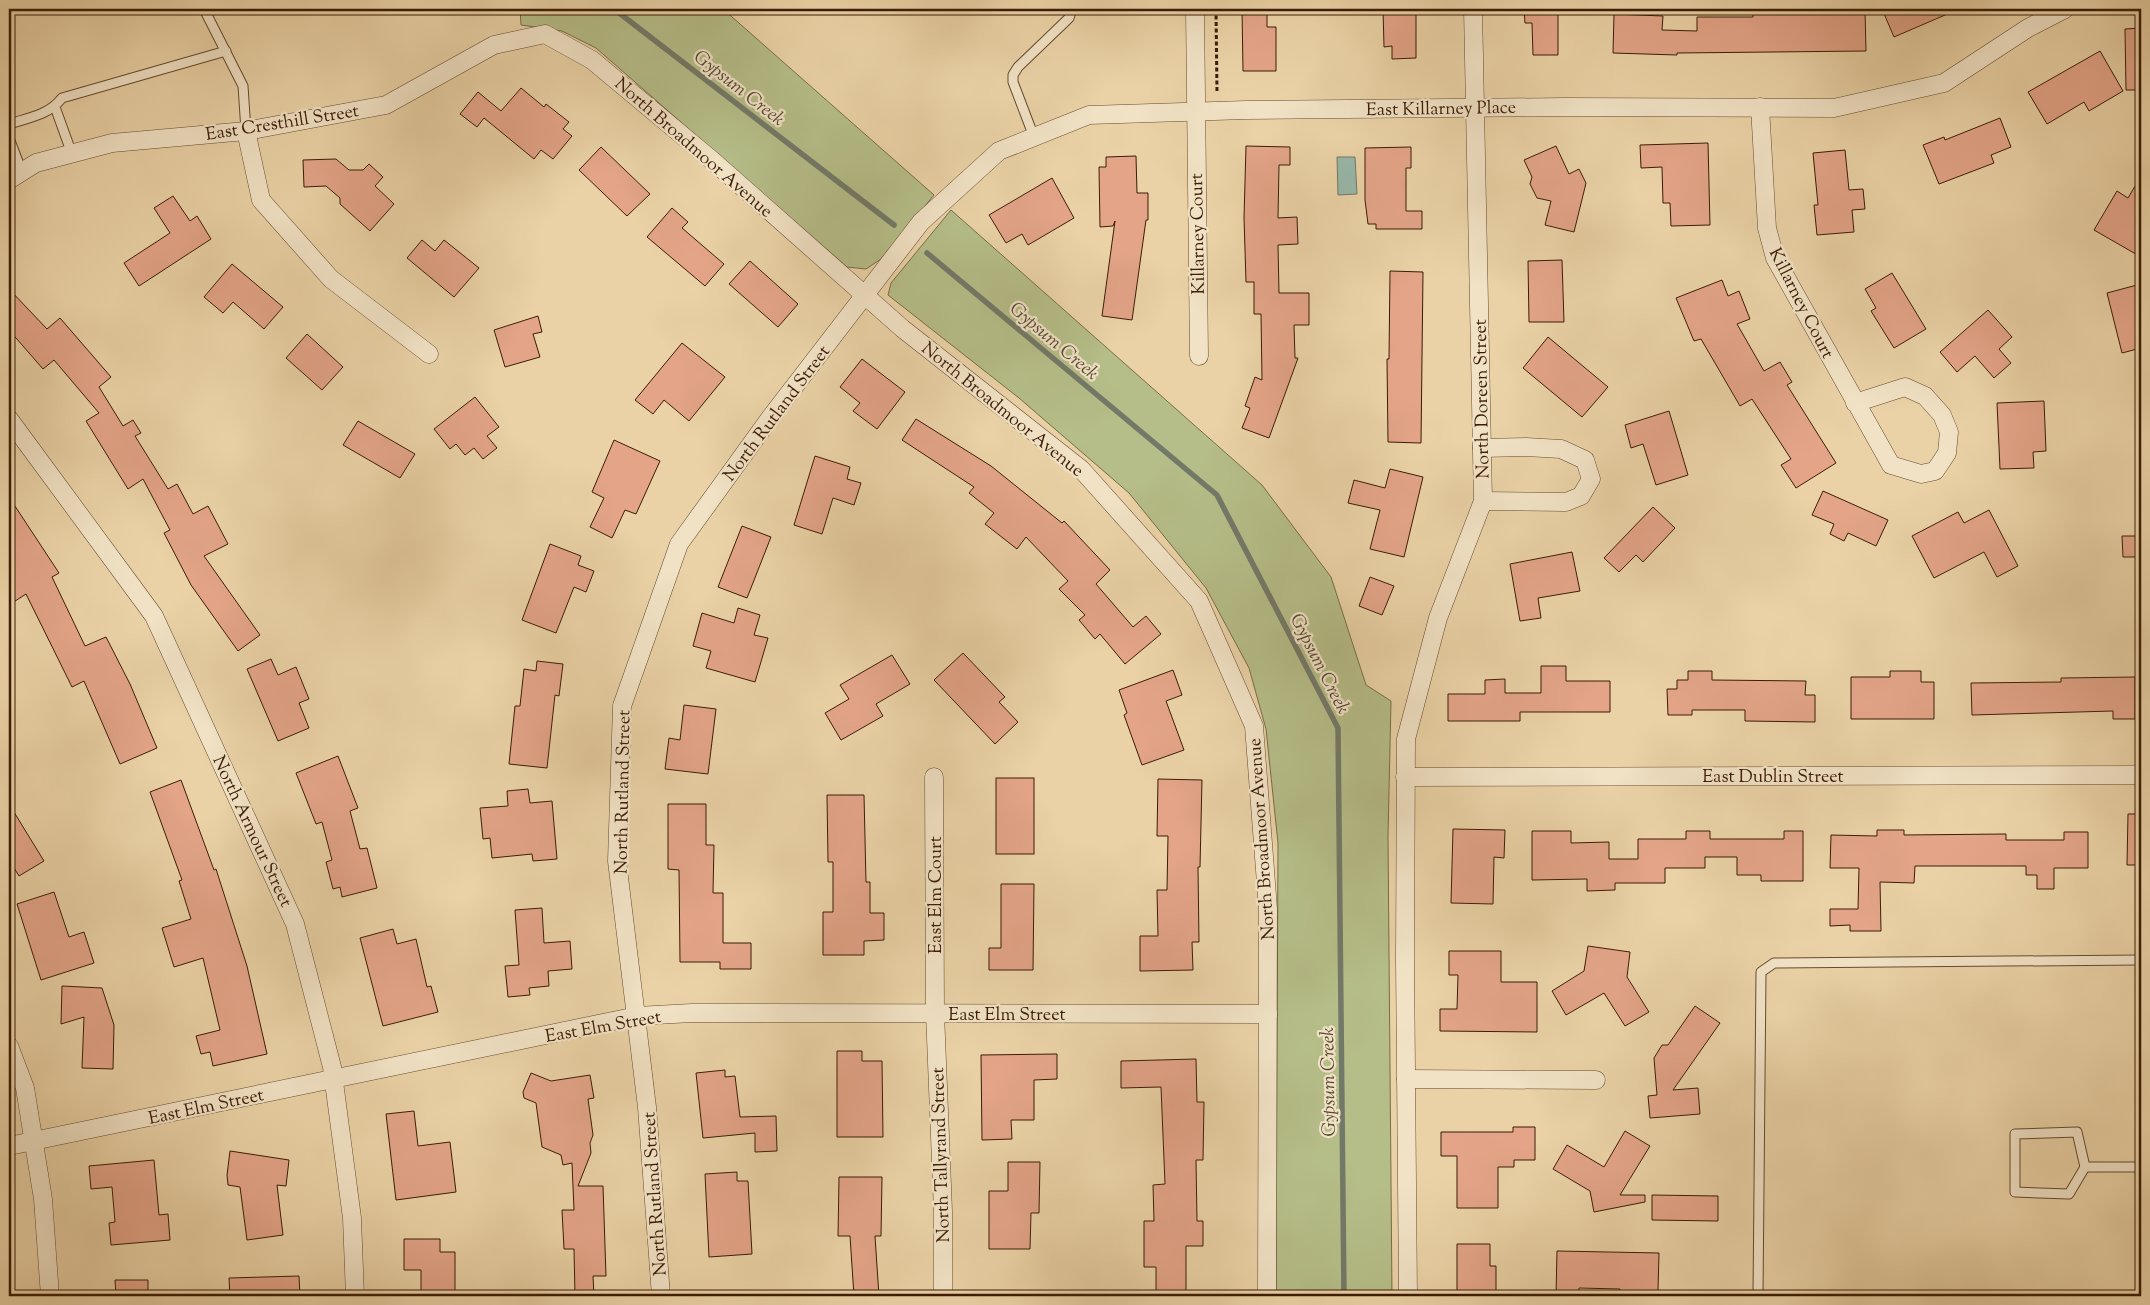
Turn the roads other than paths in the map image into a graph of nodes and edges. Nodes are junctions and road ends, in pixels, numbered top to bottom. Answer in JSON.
{"nodes":[{"id":1,"x":204,"y":9,"type":"edge"},
{"id":2,"x":1072,"y":9,"type":"edge"},
{"id":3,"x":1195,"y":9,"type":"edge"},
{"id":4,"x":1473,"y":9,"type":"edge"},
{"id":5,"x":2065,"y":9,"type":"edge"},
{"id":6,"x":546,"y":34,"type":"joint"},
{"id":7,"x":226,"y":51,"type":"junction"},
{"id":8,"x":55,"y":107,"type":"junction"},
{"id":9,"x":1760,"y":107,"type":"junction"},
{"id":10,"x":1476,"y":108,"type":"junction"},
{"id":11,"x":1196,"y":112,"type":"junction"},
{"id":12,"x":9,"y":124,"type":"edge"},
{"id":13,"x":246,"y":132,"type":"junction"},
{"id":14,"x":1034,"y":137,"type":"junction"},
{"id":15,"x":9,"y":138,"type":"edge"},
{"id":16,"x":72,"y":154,"type":"junction"},
{"id":17,"x":15,"y":176,"type":"edge"},
{"id":18,"x":865,"y":296,"type":"junction"},
{"id":19,"x":429,"y":354,"type":"dead end"},
{"id":20,"x":1199,"y":356,"type":"dead end"},
{"id":21,"x":1855,"y":404,"type":"junction"},
{"id":22,"x":9,"y":419,"type":"edge"},
{"id":23,"x":1482,"y":448,"type":"junction"},
{"id":24,"x":1483,"y":501,"type":"junction"},
{"id":25,"x":2141,"y":776,"type":"edge"},
{"id":26,"x":934,"y":777,"type":"dead end"},
{"id":27,"x":1405,"y":777,"type":"junction"},
{"id":28,"x":2141,"y":960,"type":"edge"},
{"id":29,"x":935,"y":1014,"type":"junction"},
{"id":30,"x":1268,"y":1014,"type":"junction"},
{"id":31,"x":637,"y":1016,"type":"junction"},
{"id":32,"x":9,"y":1046,"type":"edge"},
{"id":33,"x":1406,"y":1079,"type":"junction"},
{"id":34,"x":333,"y":1080,"type":"junction"},
{"id":35,"x":1596,"y":1080,"type":"dead end"},
{"id":36,"x":34,"y":1141,"type":"junction"},
{"id":37,"x":9,"y":1146,"type":"edge"},
{"id":38,"x":2085,"y":1167,"type":"junction"},
{"id":39,"x":2141,"y":1167,"type":"edge"},
{"id":40,"x":50,"y":1296,"type":"edge"},
{"id":41,"x":355,"y":1296,"type":"edge"},
{"id":42,"x":661,"y":1296,"type":"edge"},
{"id":43,"x":943,"y":1296,"type":"edge"},
{"id":44,"x":1266,"y":1296,"type":"edge"},
{"id":45,"x":1408,"y":1296,"type":"edge"},
{"id":46,"x":1758,"y":1296,"type":"edge"}],
"edges":[{"from":1,"to":7,"type":"lane"},
{"from":2,"to":14,"type":"lane"},
{"from":3,"to":11,"type":"street","name":"Killarney Court"},
{"from":4,"to":10,"type":"street","name":"North Doreen Street"},
{"from":5,"to":9,"type":"street","name":"East Killarney Place"},
{"from":6,"to":13,"type":"street","name":"East Cresthill Street"},
{"from":6,"to":18,"type":"street","name":"North Broadmoor Avenue"},
{"from":7,"to":8,"type":"lane"},
{"from":7,"to":13,"type":"lane"},
{"from":8,"to":12,"type":"lane"},
{"from":8,"to":16,"type":"lane"},
{"from":9,"to":10,"type":"street","name":"East Killarney Place"},
{"from":9,"to":21,"type":"street","name":"Killarney Court"},
{"from":10,"to":11,"type":"street","name":"East Killarney Place"},
{"from":10,"to":23,"type":"street","name":"North Doreen Street"},
{"from":11,"to":14,"type":"street","name":"East Killarney Place"},
{"from":11,"to":20,"type":"street","name":"Killarney Court"},
{"from":13,"to":16,"type":"street","name":"East Cresthill Street"},
{"from":13,"to":19,"type":"street"},
{"from":14,"to":18,"type":"street","name":"East Killarney Place"},
{"from":15,"to":17,"type":"lane"},
{"from":16,"to":17,"type":"street","name":"East Cresthill Street"},
{"from":18,"to":30,"type":"street","name":"North Broadmoor Avenue"},
{"from":18,"to":31,"type":"street","name":"North Rutland Street"},
{"from":21,"to":21,"type":"street","name":"Killarney Court"},
{"from":22,"to":34,"type":"street","name":"North Armour Street"},
{"from":23,"to":24,"type":"street","name":"North Doreen Street"},
{"from":23,"to":24,"type":"street"},
{"from":24,"to":27,"type":"street","name":"North Doreen Street"},
{"from":25,"to":27,"type":"street","name":"East Dublin Street"},
{"from":26,"to":29,"type":"street","name":"East Elm Court"},
{"from":27,"to":33,"type":"street"},
{"from":28,"to":46,"type":"lane"},
{"from":29,"to":30,"type":"street","name":"East Elm Street"},
{"from":29,"to":31,"type":"street","name":"East Elm Street"},
{"from":29,"to":43,"type":"street","name":"North Tallyrand Street"},
{"from":30,"to":44,"type":"street","name":"North Broadmoor Avenue"},
{"from":31,"to":34,"type":"street","name":"East Elm Street"},
{"from":31,"to":42,"type":"street","name":"North Rutland Street"},
{"from":32,"to":36,"type":"street"},
{"from":33,"to":35,"type":"street"},
{"from":33,"to":45,"type":"street"},
{"from":34,"to":36,"type":"street","name":"East Elm Street"},
{"from":34,"to":41,"type":"street","name":"North Armour Street"},
{"from":36,"to":37,"type":"street","name":"East Elm Street"},
{"from":36,"to":40,"type":"street"},
{"from":38,"to":38,"type":"lane"},
{"from":38,"to":39,"type":"lane"}]}
